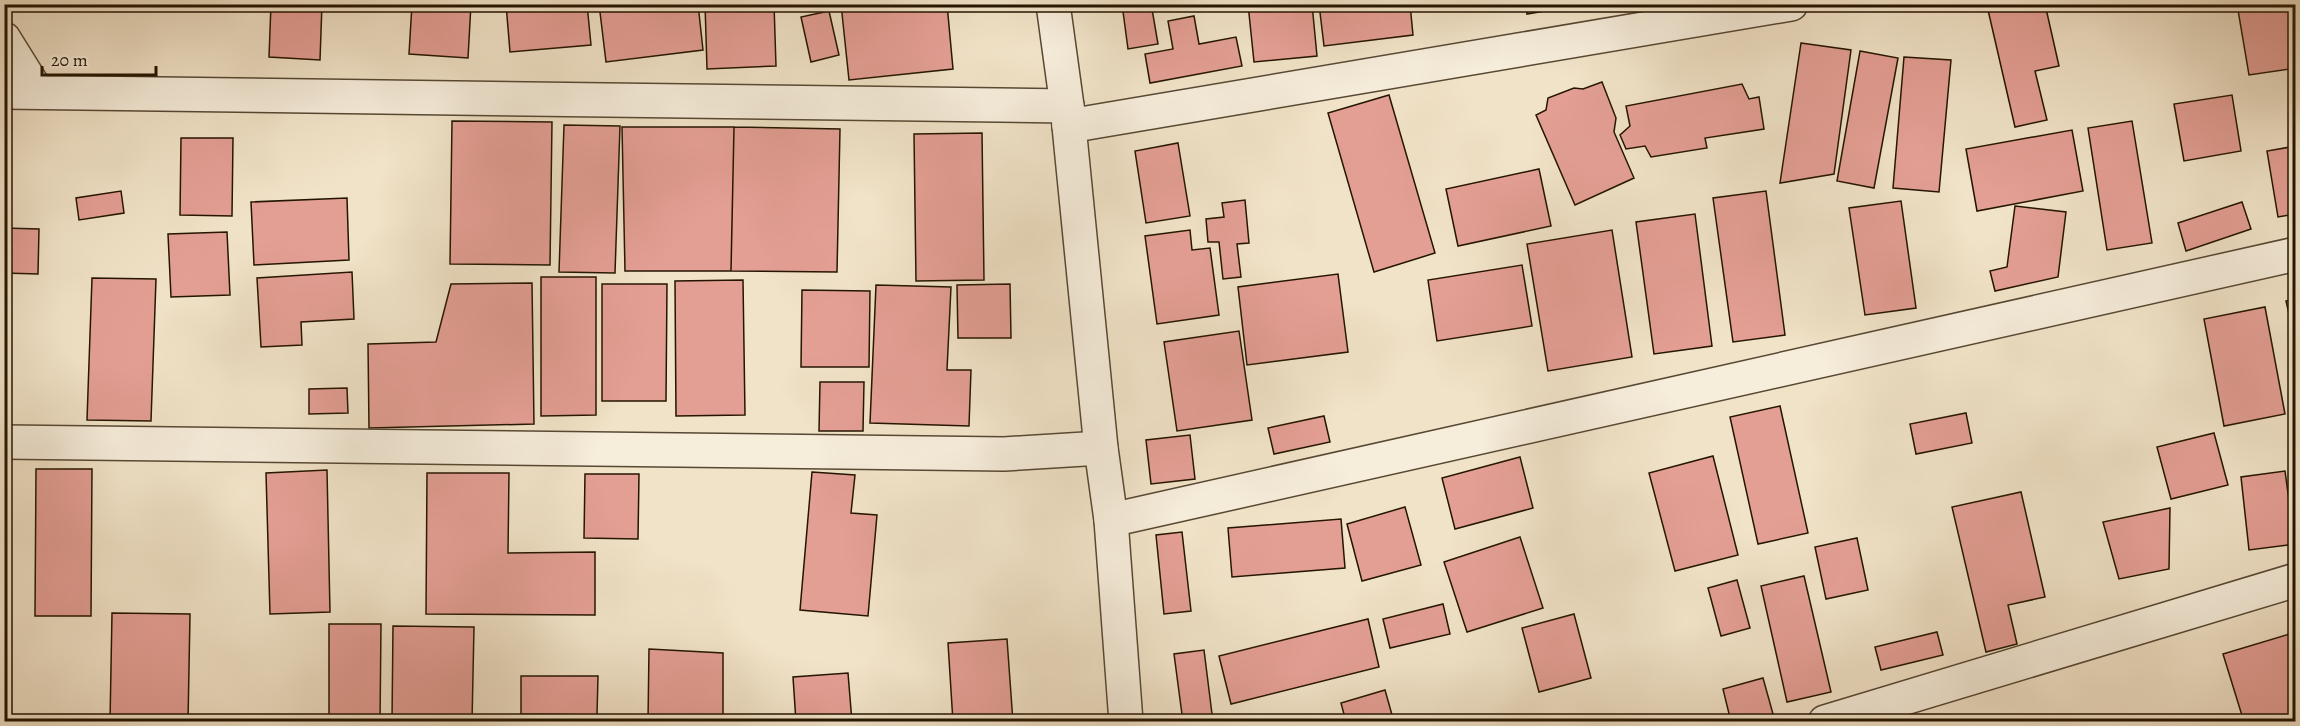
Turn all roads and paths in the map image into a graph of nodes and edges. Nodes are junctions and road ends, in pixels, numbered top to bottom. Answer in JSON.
{"nodes":[{"id":1,"x":1053,"y":4,"type":"edge"},
{"id":2,"x":1791,"y":4,"type":"edge"},
{"id":3,"x":4,"y":39,"type":"edge"},
{"id":4,"x":4,"y":92,"type":"edge"},
{"id":5,"x":37,"y":92,"type":"junction"},
{"id":6,"x":1068,"y":116,"type":"junction"},
{"id":7,"x":2295,"y":254,"type":"edge"},
{"id":8,"x":4,"y":442,"type":"edge"},
{"id":9,"x":1101,"y":448,"type":"junction"},
{"id":10,"x":1111,"y":520,"type":"junction"},
{"id":11,"x":2295,"y":580,"type":"edge"},
{"id":12,"x":1126,"y":722,"type":"edge"},
{"id":13,"x":1825,"y":722,"type":"edge"}],
"edges":[{"from":1,"to":6,"type":"street"},
{"from":2,"to":6,"type":"street"},
{"from":3,"to":5,"type":"street"},
{"from":4,"to":5,"type":"street"},
{"from":5,"to":6,"type":"street"},
{"from":6,"to":9,"type":"street"},
{"from":7,"to":10,"type":"street"},
{"from":8,"to":9,"type":"street"},
{"from":9,"to":10,"type":"street"},
{"from":10,"to":12,"type":"street"},
{"from":11,"to":13,"type":"street"}]}
